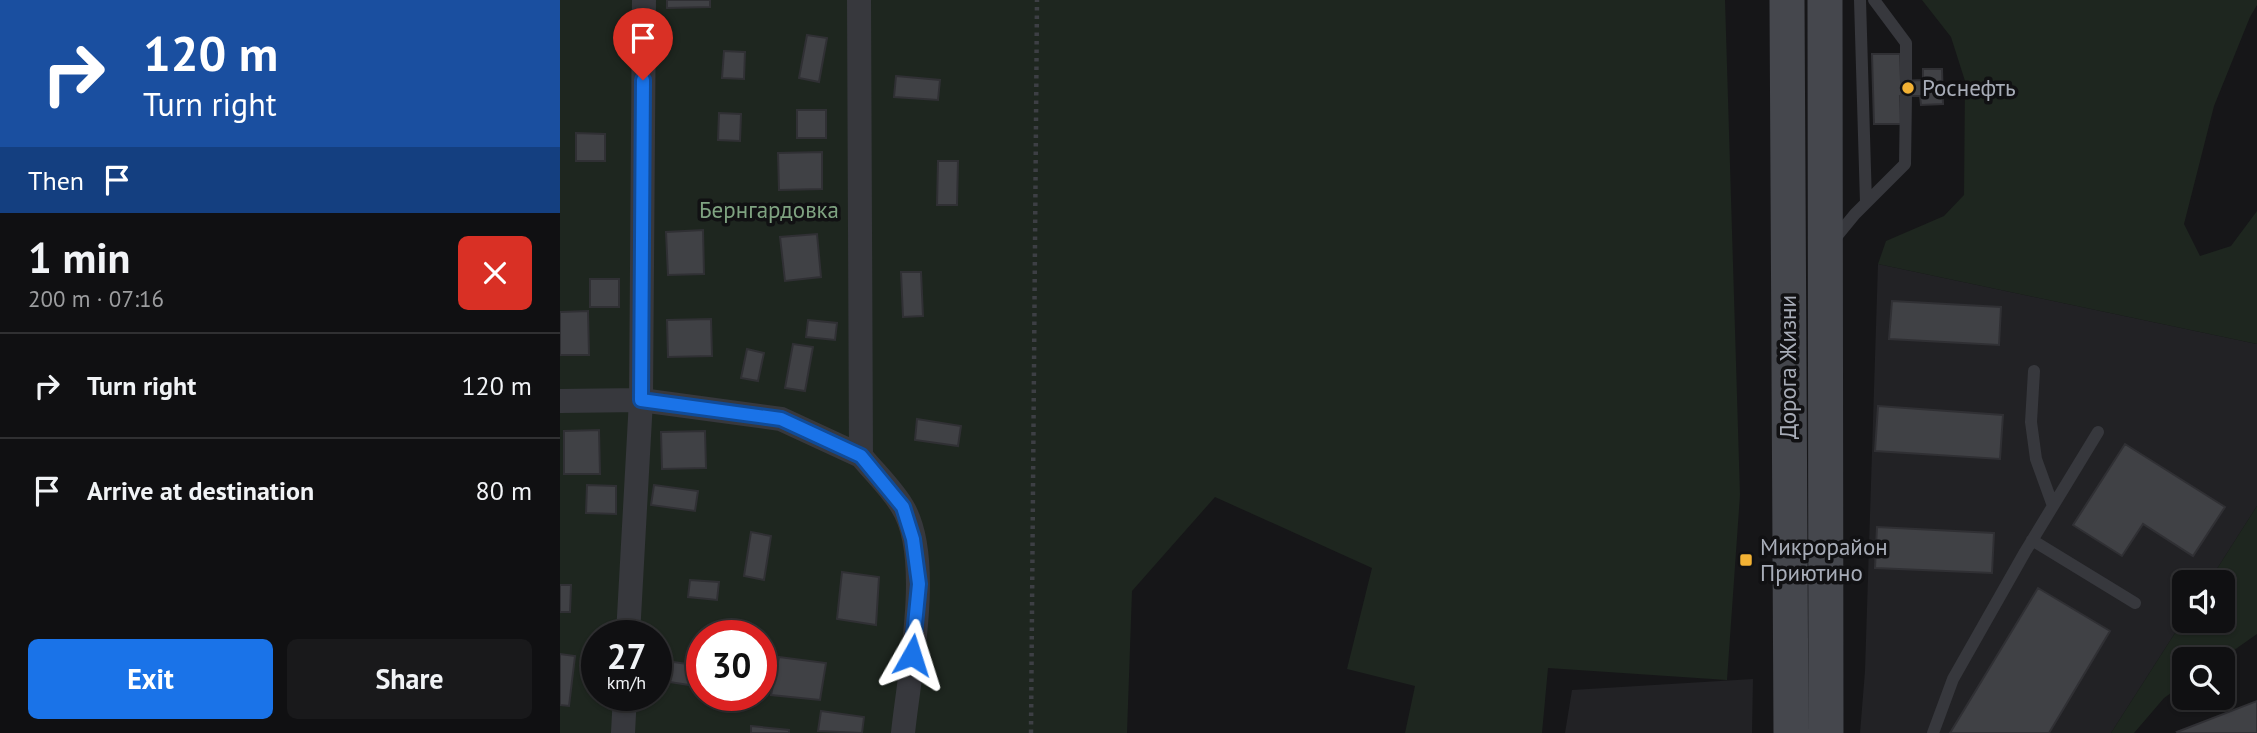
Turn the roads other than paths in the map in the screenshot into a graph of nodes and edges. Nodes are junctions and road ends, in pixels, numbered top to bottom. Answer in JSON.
{"nodes":[{"id":1,"x":644,"y":0,"type":"edge"},
{"id":2,"x":859,"y":0,"type":"edge"},
{"id":3,"x":1787,"y":0,"type":"edge"},
{"id":4,"x":1825,"y":0,"type":"edge"},
{"id":5,"x":1860,"y":0,"type":"edge"},
{"id":6,"x":1874,"y":0,"type":"edge"},
{"id":7,"x":1906,"y":81,"type":"dead end"},
{"id":8,"x":1906,"y":96,"type":"dead end"},
{"id":9,"x":1866,"y":203,"type":"junction"},
{"id":10,"x":1826,"y":251,"type":"junction"},
{"id":11,"x":2034,"y":371,"type":"dead end"},
{"id":12,"x":641,"y":400,"type":"junction"},
{"id":13,"x":560,"y":401,"type":"edge"},
{"id":14,"x":2098,"y":432,"type":"dead end"},
{"id":15,"x":861,"y":456,"type":"junction"},
{"id":16,"x":2053,"y":506,"type":"junction"},
{"id":17,"x":2032,"y":540,"type":"junction"},
{"id":18,"x":2135,"y":603,"type":"dead end"},
{"id":19,"x":629,"y":620,"type":"edge"},
{"id":20,"x":624,"y":711,"type":"edge"},
{"id":21,"x":623,"y":733,"type":"edge"},
{"id":22,"x":903,"y":733,"type":"edge"},
{"id":23,"x":1791,"y":733,"type":"edge"},
{"id":24,"x":1826,"y":733,"type":"edge"},
{"id":25,"x":1933,"y":733,"type":"edge"}],
"edges":[{"from":1,"to":12,"type":"street"},
{"from":2,"to":15,"type":"street"},
{"from":3,"to":23,"type":"main road","name":"Дорога Жизни"},
{"from":4,"to":10,"type":"main road","name":"Дорога Жизни"},
{"from":5,"to":9,"type":"lane"},
{"from":6,"to":7,"type":"lane"},
{"from":8,"to":9,"type":"lane"},
{"from":9,"to":10,"type":"lane"},
{"from":10,"to":24,"type":"main road","name":"Дорога Жизни"},
{"from":11,"to":16,"type":"lane"},
{"from":12,"to":13,"type":"street"},
{"from":12,"to":15,"type":"street"},
{"from":12,"to":19,"type":"street"},
{"from":14,"to":16,"type":"lane"},
{"from":15,"to":22,"type":"street"},
{"from":16,"to":17,"type":"lane"},
{"from":17,"to":18,"type":"lane"},
{"from":17,"to":25,"type":"lane"},
{"from":20,"to":21,"type":"street"}]}
